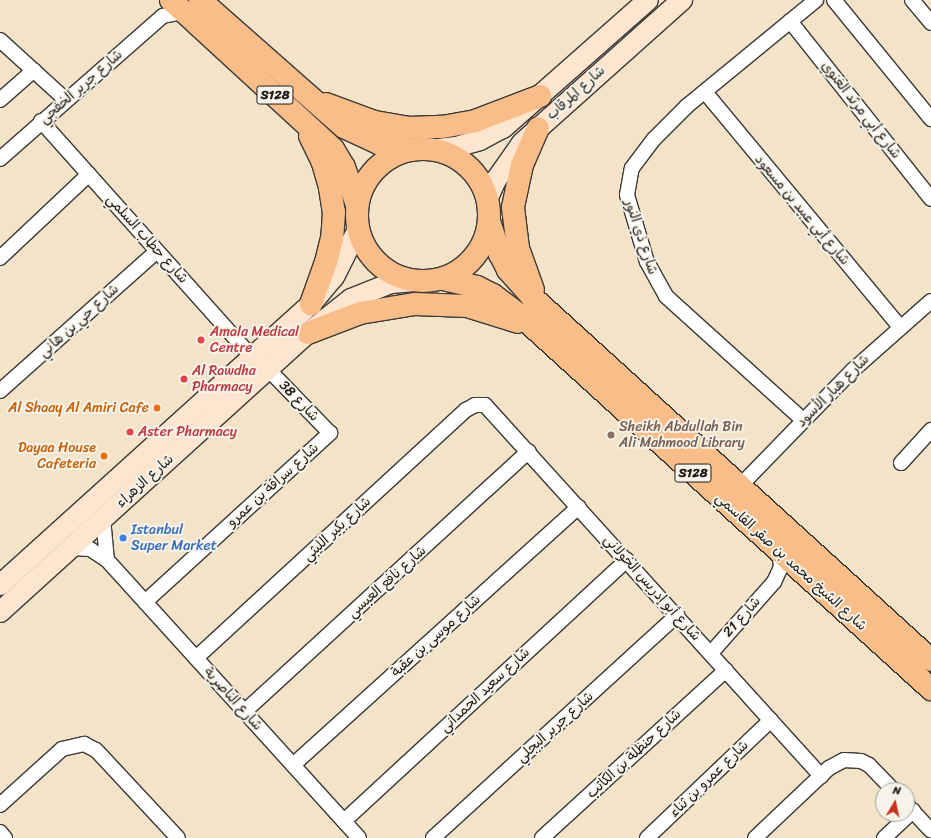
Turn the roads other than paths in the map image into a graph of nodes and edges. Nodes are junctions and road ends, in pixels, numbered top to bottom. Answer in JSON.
{"nodes":[{"id":1,"x":165,"y":0,"type":"edge"},
{"id":2,"x":648,"y":0,"type":"edge"},
{"id":3,"x":682,"y":0,"type":"edge"},
{"id":4,"x":816,"y":0,"type":"edge"},
{"id":5,"x":834,"y":0,"type":"edge"},
{"id":6,"x":912,"y":0,"type":"edge"},
{"id":7,"x":179,"y":7,"type":"edge"},
{"id":8,"x":790,"y":21,"type":"junction"},
{"id":9,"x":931,"y":23,"type":"edge"},
{"id":10,"x":0,"y":40,"type":"edge"},
{"id":11,"x":34,"y":70,"type":"junction"},
{"id":12,"x":301,"y":92,"type":"junction"},
{"id":13,"x":705,"y":92,"type":"junction"},
{"id":14,"x":540,"y":96,"type":"junction"},
{"id":15,"x":0,"y":100,"type":"edge"},
{"id":16,"x":66,"y":100,"type":"junction"},
{"id":17,"x":301,"y":119,"type":"junction"},
{"id":18,"x":931,"y":119,"type":"edge"},
{"id":19,"x":42,"y":121,"type":"junction"},
{"id":20,"x":538,"y":128,"type":"junction"},
{"id":21,"x":423,"y":150,"type":"junction"},
{"id":22,"x":0,"y":159,"type":"edge"},
{"id":23,"x":89,"y":174,"type":"junction"},
{"id":24,"x":931,"y":199,"type":"edge"},
{"id":25,"x":357,"y":205,"type":"junction"},
{"id":26,"x":488,"y":210,"type":"junction"},
{"id":27,"x":358,"y":229,"type":"junction"},
{"id":28,"x":157,"y":251,"type":"junction"},
{"id":29,"x":0,"y":258,"type":"edge"},
{"id":30,"x":443,"y":279,"type":"junction"},
{"id":31,"x":412,"y":280,"type":"junction"},
{"id":32,"x":931,"y":301,"type":"edge"},
{"id":33,"x":310,"y":304,"type":"junction"},
{"id":34,"x":541,"y":305,"type":"junction"},
{"id":35,"x":900,"y":327,"type":"junction"},
{"id":36,"x":308,"y":333,"type":"junction"},
{"id":37,"x":541,"y":335,"type":"junction"},
{"id":38,"x":252,"y":357,"type":"junction"},
{"id":39,"x":268,"y":369,"type":"junction"},
{"id":40,"x":0,"y":391,"type":"edge"},
{"id":41,"x":480,"y":404,"type":"joint"},
{"id":42,"x":803,"y":420,"type":"junction"},
{"id":43,"x":931,"y":430,"type":"edge"},
{"id":44,"x":330,"y":433,"type":"joint"},
{"id":45,"x":529,"y":452,"type":"junction"},
{"id":46,"x":901,"y":463,"type":"dead end"},
{"id":47,"x":740,"y":486,"type":"junction"},
{"id":48,"x":579,"y":506,"type":"junction"},
{"id":49,"x":103,"y":518,"type":"junction"},
{"id":50,"x":71,"y":548,"type":"junction"},
{"id":51,"x":779,"y":551,"type":"junction"},
{"id":52,"x":107,"y":560,"type":"junction"},
{"id":53,"x":627,"y":560,"type":"junction"},
{"id":54,"x":804,"y":573,"type":"junction"},
{"id":55,"x":774,"y":582,"type":"junction"},
{"id":56,"x":0,"y":584,"type":"edge"},
{"id":57,"x":145,"y":602,"type":"junction"},
{"id":58,"x":0,"y":612,"type":"edge"},
{"id":59,"x":677,"y":615,"type":"junction"},
{"id":60,"x":711,"y":653,"type":"junction"},
{"id":61,"x":196,"y":658,"type":"junction"},
{"id":62,"x":931,"y":660,"type":"edge"},
{"id":63,"x":726,"y":670,"type":"junction"},
{"id":64,"x":931,"y":689,"type":"edge"},
{"id":65,"x":244,"y":712,"type":"junction"},
{"id":66,"x":771,"y":720,"type":"junction"},
{"id":67,"x":293,"y":765,"type":"junction"},
{"id":68,"x":821,"y":776,"type":"junction"},
{"id":69,"x":885,"y":782,"type":"edge"},
{"id":70,"x":0,"y":805,"type":"edge"},
{"id":71,"x":915,"y":813,"type":"edge"},
{"id":72,"x":344,"y":821,"type":"junction"},
{"id":73,"x":898,"y":822,"type":"edge"},
{"id":74,"x":931,"y":831,"type":"edge"},
{"id":75,"x":0,"y":832,"type":"edge"},
{"id":76,"x":5,"y":838,"type":"edge"},
{"id":77,"x":178,"y":838,"type":"edge"},
{"id":78,"x":359,"y":838,"type":"edge"},
{"id":79,"x":433,"y":838,"type":"edge"},
{"id":80,"x":542,"y":838,"type":"edge"},
{"id":81,"x":647,"y":838,"type":"edge"},
{"id":82,"x":755,"y":838,"type":"edge"},
{"id":83,"x":884,"y":838,"type":"edge"}],
"edges":[{"from":1,"to":7,"type":"street"},
{"from":2,"to":14,"type":"main road","name":"شارع المرقاب"},
{"from":3,"to":20,"type":"main road","name":"شارع المرقاب"},
{"from":4,"to":8,"type":"street","name":"شارع ذي النور"},
{"from":5,"to":18,"type":"street"},
{"from":6,"to":9,"type":"street"},
{"from":7,"to":12,"type":"main road","number":"S128"},
{"from":7,"to":16,"type":"street","name":"شارع جرير الخفجي"},
{"from":7,"to":17,"type":"main road","number":"S128"},
{"from":8,"to":13,"type":"street","name":"شارع ذي النور"},
{"from":8,"to":24,"type":"street","name":"شارع أبي مرثد الغنوي"},
{"from":10,"to":11,"type":"street"},
{"from":11,"to":15,"type":"street"},
{"from":11,"to":16,"type":"street"},
{"from":12,"to":14,"type":"main road"},
{"from":12,"to":21,"type":"main road","number":"S128"},
{"from":13,"to":35,"type":"street","name":"شارع أبي عبيد بن مسعود"},
{"from":13,"to":42,"type":"street","name":"شارع ذي النور"},
{"from":14,"to":21,"type":"main road","name":"شارع المرقاب"},
{"from":16,"to":19,"type":"street","name":"شارع جرير الخفجي"},
{"from":17,"to":25,"type":"main road","number":"S128"},
{"from":17,"to":33,"type":"main road"},
{"from":19,"to":22,"type":"street","name":"شارع جرير الخفجي"},
{"from":19,"to":23,"type":"street","name":"شارع حطاب السلمي"},
{"from":20,"to":26,"type":"main road","name":"شارع المرقاب"},
{"from":20,"to":34,"type":"main road"},
{"from":21,"to":25,"type":"main road"},
{"from":21,"to":26,"type":"main road"},
{"from":23,"to":28,"type":"street","name":"شارع حطاب السلمي"},
{"from":23,"to":29,"type":"street"},
{"from":25,"to":27,"type":"main road"},
{"from":26,"to":30,"type":"main road"},
{"from":26,"to":34,"type":"main road","name":"شارع الشيخ محمد بن صقر القاسمي","number":"S128"},
{"from":27,"to":31,"type":"main road"},
{"from":27,"to":33,"type":"main road","name":"شارع الزهراء"},
{"from":28,"to":38,"type":"street","name":"شارع حطاب السلمي"},
{"from":28,"to":40,"type":"street","name":"شارع حي بن هاني"},
{"from":30,"to":31,"type":"main road"},
{"from":30,"to":37,"type":"main road","name":"شارع الشيخ محمد بن صقر القاسمي","number":"S128"},
{"from":31,"to":36,"type":"main road","name":"شارع الزهراء"},
{"from":32,"to":35,"type":"street","name":"شارع هبار الأسود"},
{"from":33,"to":38,"type":"main road","name":"شارع الزهراء"},
{"from":34,"to":47,"type":"main road","name":"شارع الشيخ محمد بن صقر القاسمي","number":"S128"},
{"from":35,"to":42,"type":"street","name":"شارع هبار الأسود"},
{"from":36,"to":37,"type":"main road"},
{"from":36,"to":39,"type":"main road","name":"شارع الزهراء"},
{"from":37,"to":51,"type":"main road","name":"شارع الشيخ محمد بن صقر القاسمي","number":"S128"},
{"from":38,"to":56,"type":"main road","name":"شارع الزهراء"},
{"from":39,"to":44,"type":"street","name":"شارع 38"},
{"from":39,"to":49,"type":"main road","name":"شارع الزهراء"},
{"from":41,"to":45,"type":"street","name":"شارع أبو إدريس الخولاني"},
{"from":41,"to":61,"type":"street","name":"شارع بكير الليثي"},
{"from":42,"to":47,"type":"street","name":"شارع هبار الأسود"},
{"from":43,"to":46,"type":"street"},
{"from":44,"to":57,"type":"street","name":"شارع سراقة بن عمرو"},
{"from":45,"to":48,"type":"street","name":"شارع أبو إدريس الخولاني"},
{"from":45,"to":65,"type":"street","name":"شارع نافع العبسي"},
{"from":47,"to":62,"type":"main road","name":"شارع الشيخ محمد بن صقر القاسمي","number":"S128"},
{"from":48,"to":53,"type":"street","name":"شارع أبو إدريس الخولاني"},
{"from":48,"to":67,"type":"street","name":"شارع موسى بن عقبة"},
{"from":49,"to":50,"type":"main road","name":"شارع الزهراء"},
{"from":49,"to":52,"type":"street"},
{"from":50,"to":52,"type":"street","name":"شارع الناصرية"},
{"from":50,"to":58,"type":"main road","name":"شارع الزهراء"},
{"from":51,"to":54,"type":"main road","name":"شارع الشيخ محمد بن صقر القاسمي","number":"S128"},
{"from":51,"to":55,"type":"street","name":"شارع 21"},
{"from":52,"to":57,"type":"street","name":"شارع الناصرية"},
{"from":53,"to":59,"type":"street","name":"شارع أبو إدريس الخولاني"},
{"from":53,"to":72,"type":"street","name":"شارع سعيد الحمداني"},
{"from":54,"to":55,"type":"street","name":"شارع 21"},
{"from":54,"to":64,"type":"main road","name":"شارع الشيخ محمد بن صقر القاسمي","number":"S128"},
{"from":55,"to":60,"type":"street","name":"شارع 21"},
{"from":57,"to":61,"type":"street","name":"شارع الناصرية"},
{"from":59,"to":60,"type":"street","name":"شارع أبو إدريس الخولاني"},
{"from":59,"to":79,"type":"street","name":"شارع جرير البجلي"},
{"from":60,"to":63,"type":"street","name":"شارع أبو إدريس الخولاني"},
{"from":61,"to":65,"type":"street","name":"شارع الناصرية"},
{"from":63,"to":66,"type":"street","name":"شارع أبو إدريس الخولاني"},
{"from":63,"to":80,"type":"street","name":"شارع حنظلة بن الكاتب"},
{"from":65,"to":67,"type":"street","name":"شارع الناصرية"},
{"from":66,"to":68,"type":"street","name":"شارع أبو إدريس الخولاني"},
{"from":66,"to":81,"type":"street","name":"شارع عمرو بن ثناء"},
{"from":67,"to":72,"type":"street","name":"شارع الناصرية"},
{"from":68,"to":69,"type":"street"},
{"from":68,"to":82,"type":"street"},
{"from":70,"to":77,"type":"street"},
{"from":71,"to":74,"type":"street"},
{"from":72,"to":78,"type":"street","name":"شارع الناصرية"},
{"from":73,"to":83,"type":"street"},
{"from":75,"to":76,"type":"street"}]}
